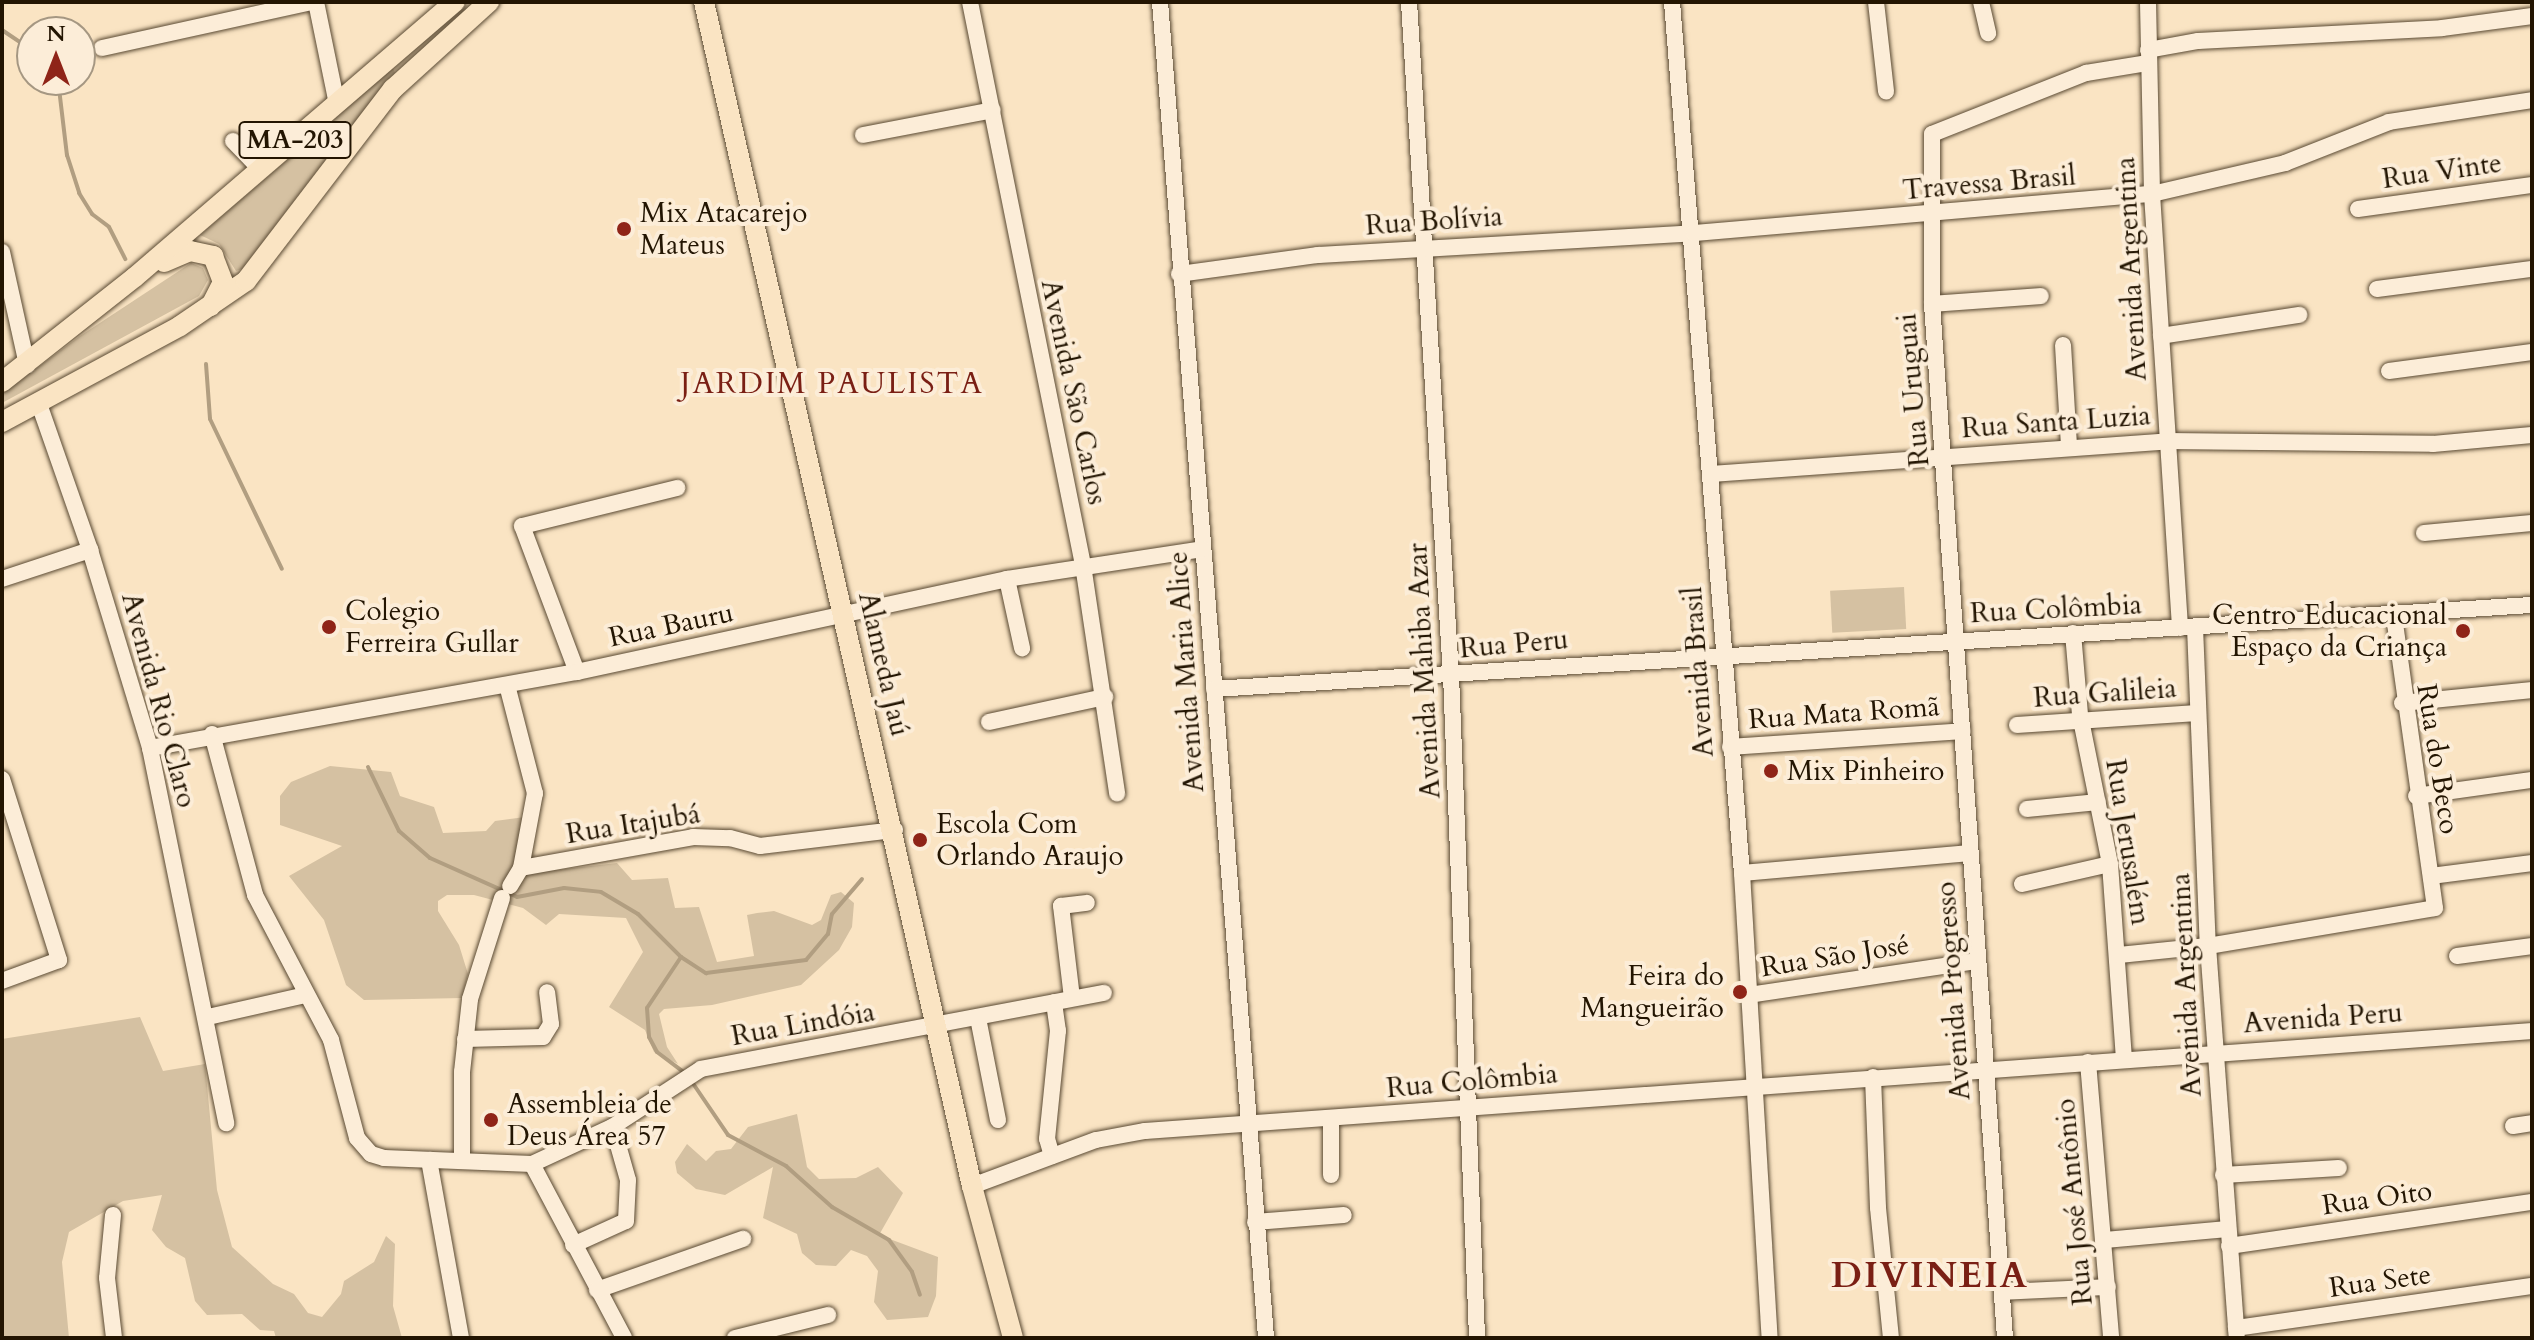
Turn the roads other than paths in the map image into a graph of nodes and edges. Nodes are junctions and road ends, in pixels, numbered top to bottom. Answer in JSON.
{"nodes":[{"id":1,"x":314,"y":2,"type":"edge"},
{"id":2,"x":455,"y":2,"type":"edge"},
{"id":3,"x":489,"y":2,"type":"edge"},
{"id":4,"x":704,"y":2,"type":"edge"},
{"id":5,"x":970,"y":2,"type":"edge"},
{"id":6,"x":1160,"y":2,"type":"edge"},
{"id":7,"x":1409,"y":2,"type":"edge"},
{"id":8,"x":1672,"y":2,"type":"edge"},
{"id":9,"x":1876,"y":2,"type":"edge"},
{"id":10,"x":1981,"y":2,"type":"edge"},
{"id":11,"x":2148,"y":2,"type":"edge"},
{"id":12,"x":2532,"y":16,"type":"edge"},
{"id":13,"x":1988,"y":33,"type":"dead end"},
{"id":14,"x":102,"y":48,"type":"dead end"},
{"id":15,"x":2148,"y":56,"type":"junction"},
{"id":16,"x":1886,"y":91,"type":"dead end"},
{"id":17,"x":2532,"y":100,"type":"edge"},
{"id":18,"x":337,"y":104,"type":"junction"},
{"id":19,"x":993,"y":110,"type":"junction"},
{"id":20,"x":863,"y":135,"type":"dead end"},
{"id":21,"x":233,"y":141,"type":"dead end"},
{"id":22,"x":261,"y":170,"type":"junction"},
{"id":23,"x":2532,"y":185,"type":"edge"},
{"id":24,"x":2152,"y":194,"type":"junction"},
{"id":25,"x":2358,"y":209,"type":"dead end"},
{"id":26,"x":1929,"y":215,"type":"junction"},
{"id":27,"x":1694,"y":233,"type":"junction"},
{"id":28,"x":1428,"y":246,"type":"junction"},
{"id":29,"x":2,"y":252,"type":"edge"},
{"id":30,"x":2532,"y":269,"type":"edge"},
{"id":31,"x":1179,"y":274,"type":"junction"},
{"id":32,"x":135,"y":277,"type":"junction"},
{"id":33,"x":2377,"y":289,"type":"dead end"},
{"id":34,"x":2041,"y":296,"type":"dead end"},
{"id":35,"x":1932,"y":304,"type":"junction"},
{"id":36,"x":208,"y":308,"type":"junction"},
{"id":37,"x":2299,"y":315,"type":"dead end"},
{"id":38,"x":2161,"y":336,"type":"junction"},
{"id":39,"x":2063,"y":345,"type":"dead end"},
{"id":40,"x":2532,"y":352,"type":"edge"},
{"id":41,"x":27,"y":365,"type":"junction"},
{"id":42,"x":2389,"y":371,"type":"dead end"},
{"id":43,"x":2,"y":382,"type":"edge"},
{"id":44,"x":39,"y":404,"type":"junction"},
{"id":45,"x":2,"y":422,"type":"edge"},
{"id":46,"x":2532,"y":435,"type":"edge"},
{"id":47,"x":2166,"y":441,"type":"junction"},
{"id":48,"x":2069,"y":447,"type":"junction"},
{"id":49,"x":1945,"y":456,"type":"junction"},
{"id":50,"x":1711,"y":474,"type":"junction"},
{"id":51,"x":677,"y":488,"type":"dead end"},
{"id":52,"x":2532,"y":523,"type":"edge"},
{"id":53,"x":2424,"y":533,"type":"dead end"},
{"id":54,"x":1203,"y":549,"type":"junction"},
{"id":55,"x":90,"y":550,"type":"junction"},
{"id":56,"x":1083,"y":565,"type":"junction"},
{"id":57,"x":2,"y":579,"type":"edge"},
{"id":58,"x":1007,"y":579,"type":"junction"},
{"id":59,"x":2532,"y":605,"type":"edge"},
{"id":60,"x":843,"y":615,"type":"junction"},
{"id":61,"x":2394,"y":616,"type":"junction"},
{"id":62,"x":2187,"y":628,"type":"junction"},
{"id":63,"x":2073,"y":633,"type":"junction"},
{"id":64,"x":1957,"y":641,"type":"junction"},
{"id":65,"x":1022,"y":648,"type":"dead end"},
{"id":66,"x":1721,"y":654,"type":"junction"},
{"id":67,"x":577,"y":672,"type":"junction"},
{"id":68,"x":1451,"y":675,"type":"junction"},
{"id":69,"x":507,"y":685,"type":"junction"},
{"id":70,"x":1214,"y":689,"type":"junction"},
{"id":71,"x":2532,"y":690,"type":"edge"},
{"id":72,"x":1105,"y":697,"type":"junction"},
{"id":73,"x":2402,"y":703,"type":"junction"},
{"id":74,"x":2197,"y":713,"type":"junction"},
{"id":75,"x":989,"y":722,"type":"dead end"},
{"id":76,"x":2081,"y":722,"type":"junction"},
{"id":77,"x":2017,"y":725,"type":"dead end"},
{"id":78,"x":1962,"y":731,"type":"junction"},
{"id":79,"x":212,"y":734,"type":"junction"},
{"id":80,"x":1730,"y":747,"type":"junction"},
{"id":81,"x":150,"y":748,"type":"junction"},
{"id":82,"x":2,"y":779,"type":"edge"},
{"id":83,"x":2532,"y":780,"type":"edge"},
{"id":84,"x":1117,"y":793,"type":"dead end"},
{"id":85,"x":2416,"y":796,"type":"junction"},
{"id":86,"x":2098,"y":802,"type":"junction"},
{"id":87,"x":2027,"y":809,"type":"dead end"},
{"id":88,"x":895,"y":830,"type":"junction"},
{"id":89,"x":1970,"y":853,"type":"junction"},
{"id":90,"x":2532,"y":863,"type":"edge"},
{"id":91,"x":2110,"y":864,"type":"junction"},
{"id":92,"x":521,"y":868,"type":"junction"},
{"id":93,"x":1742,"y":873,"type":"junction"},
{"id":94,"x":2431,"y":876,"type":"junction"},
{"id":95,"x":2022,"y":884,"type":"dead end"},
{"id":96,"x":1087,"y":903,"type":"dead end"},
{"id":97,"x":2208,"y":946,"type":"junction"},
{"id":98,"x":2532,"y":946,"type":"edge"},
{"id":99,"x":2119,"y":955,"type":"junction"},
{"id":100,"x":2457,"y":956,"type":"dead end"},
{"id":101,"x":1976,"y":961,"type":"junction"},
{"id":102,"x":2,"y":981,"type":"edge"},
{"id":103,"x":547,"y":992,"type":"dead end"},
{"id":104,"x":1104,"y":993,"type":"dead end"},
{"id":105,"x":306,"y":995,"type":"junction"},
{"id":106,"x":1749,"y":995,"type":"junction"},
{"id":107,"x":1072,"y":998,"type":"junction"},
{"id":108,"x":1054,"y":1002,"type":"junction"},
{"id":109,"x":208,"y":1017,"type":"junction"},
{"id":110,"x":978,"y":1018,"type":"junction"},
{"id":111,"x":936,"y":1027,"type":"junction"},
{"id":112,"x":2527,"y":1031,"type":"edge"},
{"id":113,"x":465,"y":1039,"type":"junction"},
{"id":114,"x":2216,"y":1052,"type":"junction"},
{"id":115,"x":2124,"y":1059,"type":"junction"},
{"id":116,"x":2088,"y":1062,"type":"junction"},
{"id":117,"x":1985,"y":1071,"type":"junction"},
{"id":118,"x":1873,"y":1077,"type":"junction"},
{"id":119,"x":1754,"y":1084,"type":"junction"},
{"id":120,"x":1465,"y":1108,"type":"junction"},
{"id":121,"x":998,"y":1120,"type":"dead end"},
{"id":122,"x":1331,"y":1120,"type":"junction"},
{"id":123,"x":226,"y":1123,"type":"dead end"},
{"id":124,"x":1248,"y":1123,"type":"junction"},
{"id":125,"x":2532,"y":1123,"type":"edge"},
{"id":126,"x":2513,"y":1126,"type":"dead end"},
{"id":127,"x":616,"y":1138,"type":"dead end"},
{"id":128,"x":1052,"y":1156,"type":"junction"},
{"id":129,"x":462,"y":1159,"type":"junction"},
{"id":130,"x":429,"y":1160,"type":"junction"},
{"id":131,"x":532,"y":1164,"type":"junction"},
{"id":132,"x":2339,"y":1168,"type":"dead end"},
{"id":133,"x":1331,"y":1175,"type":"dead end"},
{"id":134,"x":2223,"y":1175,"type":"junction"},
{"id":135,"x":972,"y":1186,"type":"junction"},
{"id":136,"x":2532,"y":1202,"type":"edge"},
{"id":137,"x":113,"y":1215,"type":"dead end"},
{"id":138,"x":1344,"y":1215,"type":"dead end"},
{"id":139,"x":1255,"y":1222,"type":"junction"},
{"id":140,"x":2228,"y":1229,"type":"junction"},
{"id":141,"x":743,"y":1239,"type":"dead end"},
{"id":142,"x":2105,"y":1240,"type":"junction"},
{"id":143,"x":573,"y":1245,"type":"junction"},
{"id":144,"x":2229,"y":1246,"type":"junction"},
{"id":145,"x":2532,"y":1286,"type":"edge"},
{"id":146,"x":2108,"y":1287,"type":"junction"},
{"id":147,"x":597,"y":1290,"type":"junction"},
{"id":148,"x":2002,"y":1292,"type":"junction"},
{"id":149,"x":828,"y":1315,"type":"dead end"},
{"id":150,"x":2236,"y":1333,"type":"edge"},
{"id":151,"x":770,"y":1334,"type":"edge"},
{"id":152,"x":114,"y":1338,"type":"edge"},
{"id":153,"x":461,"y":1338,"type":"edge"},
{"id":154,"x":624,"y":1338,"type":"edge"},
{"id":155,"x":735,"y":1338,"type":"edge"},
{"id":156,"x":1013,"y":1338,"type":"edge"},
{"id":157,"x":1266,"y":1338,"type":"edge"},
{"id":158,"x":1477,"y":1338,"type":"edge"},
{"id":159,"x":1770,"y":1338,"type":"edge"},
{"id":160,"x":1891,"y":1338,"type":"edge"},
{"id":161,"x":2005,"y":1338,"type":"edge"},
{"id":162,"x":2111,"y":1338,"type":"edge"}],
"edges":[{"from":1,"to":14,"type":"street"},
{"from":1,"to":18,"type":"street"},
{"from":2,"to":18,"type":"main road","number":"MA-203"},
{"from":3,"to":36,"type":"main road","number":"MA-203"},
{"from":4,"to":60,"type":"main road","name":"Alameda Jaú"},
{"from":5,"to":19,"type":"street","name":"Avenida São Carlos"},
{"from":6,"to":31,"type":"street","name":"Avenida Maria Alice"},
{"from":7,"to":28,"type":"street","name":"Avenida Mahiba Azar"},
{"from":8,"to":27,"type":"street","name":"Avenida Brasil"},
{"from":9,"to":16,"type":"street"},
{"from":10,"to":13,"type":"street"},
{"from":11,"to":15,"type":"street","name":"Avenida Argentina"},
{"from":12,"to":15,"type":"street"},
{"from":15,"to":24,"type":"street","name":"Avenida Argentina"},
{"from":15,"to":26,"type":"street","name":"Rua Uruguai"},
{"from":17,"to":24,"type":"street","name":"Travessa Brasil"},
{"from":18,"to":22,"type":"main road","number":"MA-203"},
{"from":19,"to":20,"type":"street"},
{"from":19,"to":56,"type":"street","name":"Avenida São Carlos"},
{"from":21,"to":22,"type":"street"},
{"from":22,"to":32,"type":"main road","number":"MA-203"},
{"from":23,"to":25,"type":"street","name":"Rua Vinte"},
{"from":24,"to":26,"type":"street","name":"Travessa Brasil"},
{"from":24,"to":38,"type":"street","name":"Avenida Argentina"},
{"from":26,"to":27,"type":"street","name":"Travessa Brasil"},
{"from":26,"to":35,"type":"street","name":"Rua Uruguai"},
{"from":27,"to":28,"type":"street","name":"Rua Bolívia"},
{"from":27,"to":50,"type":"street","name":"Avenida Brasil"},
{"from":28,"to":31,"type":"street","name":"Rua Bolívia"},
{"from":28,"to":68,"type":"street","name":"Avenida Mahiba Azar"},
{"from":29,"to":41,"type":"street"},
{"from":30,"to":33,"type":"street"},
{"from":31,"to":54,"type":"street","name":"Avenida Maria Alice"},
{"from":32,"to":36,"type":"main road"},
{"from":32,"to":41,"type":"main road","number":"MA-203"},
{"from":34,"to":35,"type":"street"},
{"from":35,"to":49,"type":"street","name":"Rua Uruguai"},
{"from":36,"to":44,"type":"main road","number":"MA-203"},
{"from":37,"to":38,"type":"street"},
{"from":38,"to":47,"type":"street","name":"Avenida Argentina"},
{"from":39,"to":48,"type":"street"},
{"from":40,"to":42,"type":"street"},
{"from":41,"to":43,"type":"main road","number":"MA-203"},
{"from":44,"to":45,"type":"main road","number":"MA-203"},
{"from":44,"to":55,"type":"street","name":"Avenida Rio Claro"},
{"from":46,"to":47,"type":"street","name":"Rua Santa Luzia"},
{"from":47,"to":48,"type":"street","name":"Rua Santa Luzia"},
{"from":47,"to":62,"type":"street","name":"Avenida Argentina"},
{"from":48,"to":49,"type":"street","name":"Rua Santa Luzia"},
{"from":49,"to":50,"type":"street","name":"Rua Santa Luzia"},
{"from":49,"to":64,"type":"street","name":"Rua Uruguai"},
{"from":50,"to":66,"type":"street","name":"Avenida Brasil"},
{"from":51,"to":67,"type":"street"},
{"from":52,"to":53,"type":"street"},
{"from":54,"to":56,"type":"street","name":"Rua Bauru"},
{"from":54,"to":70,"type":"street","name":"Avenida Maria Alice"},
{"from":55,"to":57,"type":"street"},
{"from":55,"to":81,"type":"street","name":"Avenida Rio Claro"},
{"from":56,"to":58,"type":"street","name":"Rua Bauru"},
{"from":56,"to":72,"type":"street","name":"Avenida São Carlos"},
{"from":58,"to":60,"type":"street","name":"Rua Bauru"},
{"from":58,"to":65,"type":"street"},
{"from":59,"to":61,"type":"street","name":"Rua Colômbia"},
{"from":60,"to":67,"type":"street","name":"Rua Bauru"},
{"from":60,"to":88,"type":"main road","name":"Alameda Jaú"},
{"from":61,"to":62,"type":"street","name":"Rua Colômbia"},
{"from":61,"to":73,"type":"street","name":"Rua do Beco"},
{"from":62,"to":63,"type":"street","name":"Rua Colômbia"},
{"from":62,"to":74,"type":"street","name":"Avenida Argentina"},
{"from":63,"to":64,"type":"street","name":"Rua Colômbia"},
{"from":63,"to":76,"type":"street","name":"Rua Jerusalém"},
{"from":64,"to":66,"type":"street","name":"Rua Colômbia"},
{"from":64,"to":78,"type":"street","name":"Avenida Progresso"},
{"from":66,"to":68,"type":"street","name":"Rua Peru"},
{"from":66,"to":80,"type":"street","name":"Avenida Brasil"},
{"from":67,"to":69,"type":"street","name":"Rua Bauru"},
{"from":68,"to":70,"type":"street","name":"Rua Peru"},
{"from":68,"to":120,"type":"street","name":"Avenida Mahiba Azar"},
{"from":69,"to":79,"type":"street","name":"Rua Bauru"},
{"from":69,"to":92,"type":"street"},
{"from":70,"to":124,"type":"street","name":"Avenida Maria Alice"},
{"from":71,"to":73,"type":"street"},
{"from":72,"to":75,"type":"street"},
{"from":72,"to":84,"type":"street","name":"Avenida São Carlos"},
{"from":73,"to":85,"type":"street","name":"Rua do Beco"},
{"from":74,"to":76,"type":"street","name":"Rua Galileia"},
{"from":74,"to":97,"type":"street","name":"Avenida Argentina"},
{"from":76,"to":77,"type":"street","name":"Rua Galileia"},
{"from":76,"to":86,"type":"street","name":"Rua Jerusalém"},
{"from":78,"to":80,"type":"street","name":"Rua Mata Romã"},
{"from":78,"to":89,"type":"street","name":"Avenida Progresso"},
{"from":79,"to":81,"type":"street","name":"Rua Bauru"},
{"from":79,"to":105,"type":"street"},
{"from":80,"to":93,"type":"street","name":"Avenida Brasil"},
{"from":81,"to":109,"type":"street","name":"Avenida Rio Claro"},
{"from":82,"to":102,"type":"street"},
{"from":83,"to":85,"type":"street"},
{"from":85,"to":94,"type":"street","name":"Rua do Beco"},
{"from":86,"to":87,"type":"street"},
{"from":86,"to":91,"type":"street","name":"Rua Jerusalém"},
{"from":88,"to":92,"type":"street","name":"Rua Itajubá"},
{"from":88,"to":111,"type":"main road","name":"Alameda Jaú"},
{"from":89,"to":93,"type":"street"},
{"from":89,"to":101,"type":"street","name":"Avenida Progresso"},
{"from":90,"to":94,"type":"street"},
{"from":91,"to":95,"type":"street"},
{"from":91,"to":99,"type":"street","name":"Rua Jerusalém"},
{"from":92,"to":113,"type":"street"},
{"from":93,"to":106,"type":"street","name":"Avenida Brasil"},
{"from":94,"to":97,"type":"street","name":"Rua do Beco"},
{"from":96,"to":107,"type":"street"},
{"from":97,"to":99,"type":"street"},
{"from":97,"to":114,"type":"street","name":"Avenida Argentina"},
{"from":98,"to":100,"type":"street"},
{"from":99,"to":115,"type":"street","name":"Rua Jerusalém"},
{"from":101,"to":106,"type":"street","name":"Rua São José"},
{"from":101,"to":117,"type":"street","name":"Avenida Progresso"},
{"from":103,"to":113,"type":"street"},
{"from":104,"to":107,"type":"street","name":"Rua Lindóia"},
{"from":105,"to":109,"type":"street"},
{"from":105,"to":130,"type":"street"},
{"from":106,"to":119,"type":"street","name":"Avenida Brasil"},
{"from":107,"to":108,"type":"street","name":"Rua Lindóia"},
{"from":108,"to":110,"type":"street","name":"Rua Lindóia"},
{"from":108,"to":128,"type":"street"},
{"from":109,"to":123,"type":"street","name":"Avenida Rio Claro"},
{"from":110,"to":111,"type":"street","name":"Rua Lindóia"},
{"from":110,"to":121,"type":"street"},
{"from":111,"to":131,"type":"street","name":"Rua Lindóia"},
{"from":111,"to":135,"type":"main road","name":"Alameda Jaú"},
{"from":112,"to":114,"type":"street","name":"Avenida Peru"},
{"from":113,"to":129,"type":"street"},
{"from":114,"to":115,"type":"street","name":"Avenida Peru"},
{"from":114,"to":134,"type":"street","name":"Avenida Argentina"},
{"from":115,"to":116,"type":"street","name":"Avenida Peru"},
{"from":116,"to":117,"type":"street","name":"Avenida Peru"},
{"from":116,"to":142,"type":"street","name":"Rua José Antônio"},
{"from":117,"to":118,"type":"street","name":"Rua Colômbia"},
{"from":117,"to":148,"type":"street","name":"Avenida Progresso"},
{"from":118,"to":119,"type":"street","name":"Rua Colômbia"},
{"from":118,"to":160,"type":"street"},
{"from":119,"to":120,"type":"street","name":"Rua Colômbia"},
{"from":119,"to":159,"type":"street","name":"Avenida Brasil"},
{"from":120,"to":122,"type":"street","name":"Rua Colômbia"},
{"from":120,"to":158,"type":"street","name":"Avenida Mahiba Azar"},
{"from":122,"to":124,"type":"street","name":"Rua Colômbia"},
{"from":122,"to":133,"type":"street"},
{"from":124,"to":128,"type":"street","name":"Rua Colômbia"},
{"from":124,"to":139,"type":"street","name":"Avenida Maria Alice"},
{"from":125,"to":126,"type":"street"},
{"from":127,"to":143,"type":"street"},
{"from":128,"to":135,"type":"street","name":"Rua Colômbia"},
{"from":129,"to":130,"type":"street"},
{"from":129,"to":131,"type":"street"},
{"from":130,"to":153,"type":"street"},
{"from":131,"to":143,"type":"street"},
{"from":132,"to":134,"type":"street"},
{"from":134,"to":140,"type":"street","name":"Avenida Argentina"},
{"from":135,"to":156,"type":"main road","name":"Alameda Jaú"},
{"from":136,"to":144,"type":"street","name":"Rua Oito"},
{"from":137,"to":152,"type":"street"},
{"from":138,"to":139,"type":"street"},
{"from":139,"to":157,"type":"street","name":"Avenida Maria Alice"},
{"from":140,"to":142,"type":"street"},
{"from":140,"to":144,"type":"street","name":"Avenida Argentina"},
{"from":141,"to":147,"type":"street"},
{"from":142,"to":146,"type":"street","name":"Rua José Antônio"},
{"from":143,"to":147,"type":"street"},
{"from":144,"to":150,"type":"street","name":"Avenida Argentina"},
{"from":145,"to":150,"type":"street","name":"Rua Sete"},
{"from":146,"to":148,"type":"street"},
{"from":146,"to":162,"type":"street","name":"Rua José Antônio"},
{"from":147,"to":154,"type":"street"},
{"from":148,"to":161,"type":"street","name":"Avenida Progresso"},
{"from":149,"to":151,"type":"street"},
{"from":151,"to":155,"type":"street"}]}
